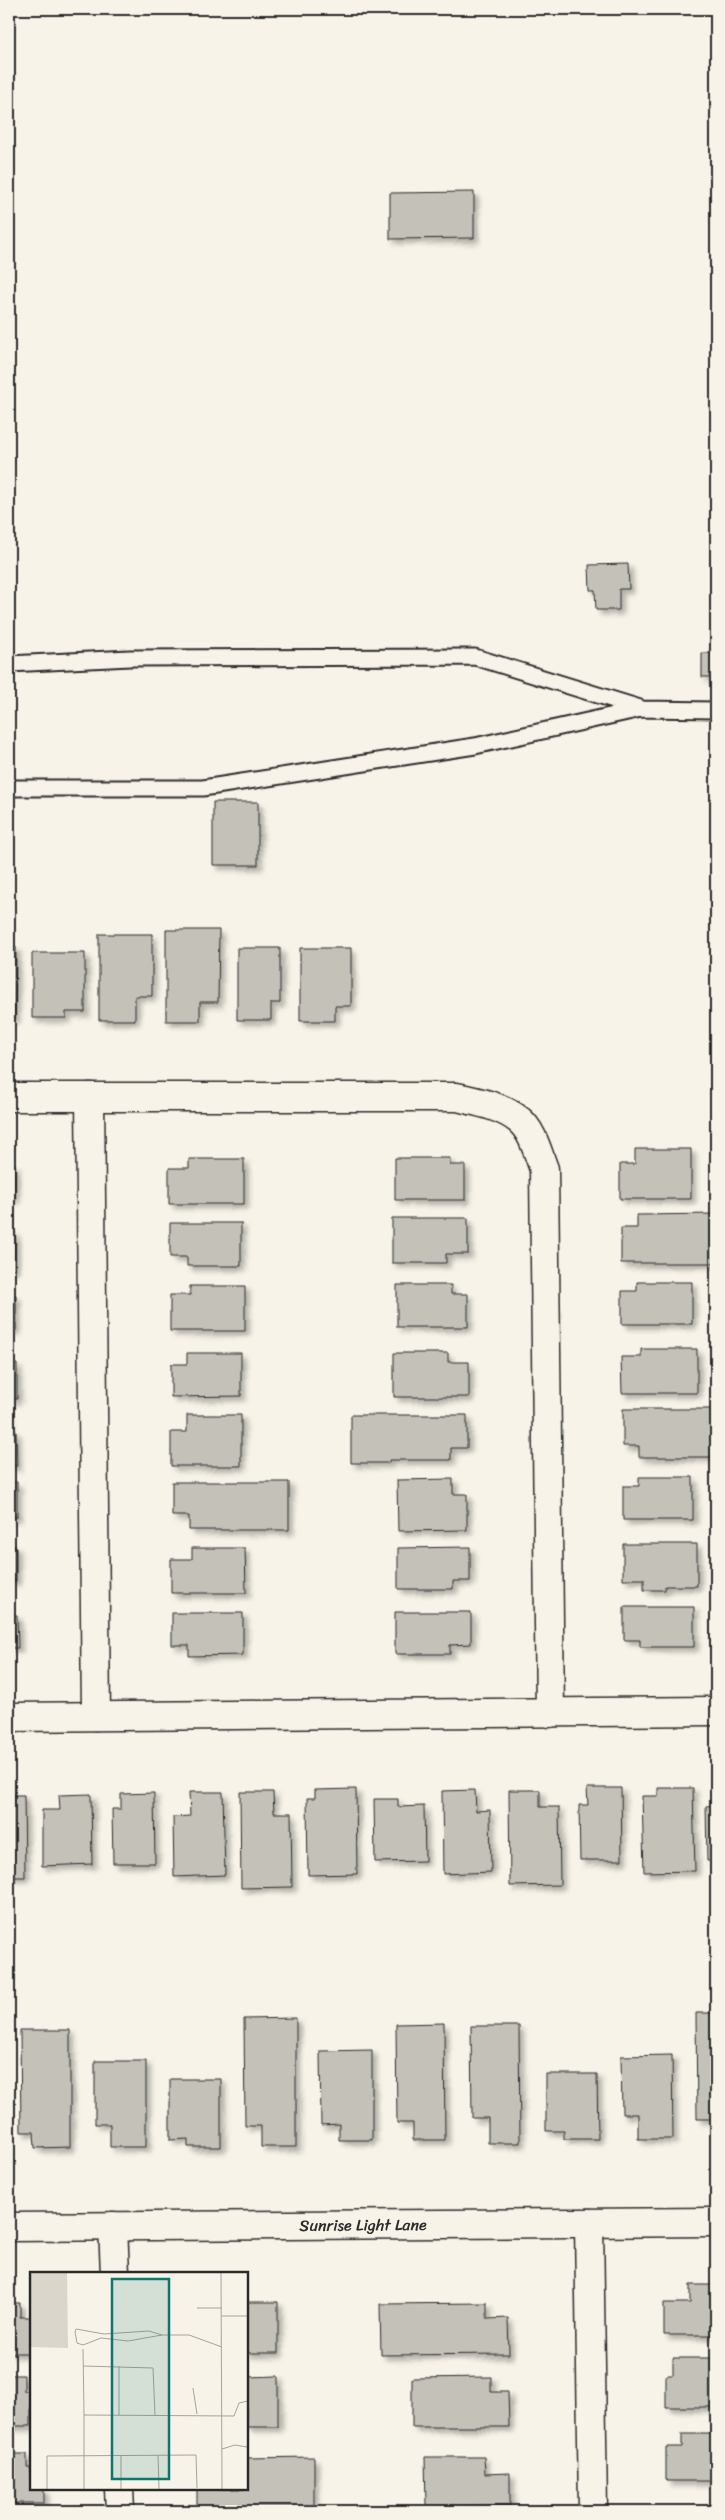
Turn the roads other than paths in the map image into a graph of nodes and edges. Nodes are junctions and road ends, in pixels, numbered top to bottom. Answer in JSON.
{"nodes":[{"id":1,"x":9,"y":664,"type":"edge"},
{"id":2,"x":641,"y":709,"type":"junction"},
{"id":3,"x":716,"y":710,"type":"edge"},
{"id":4,"x":9,"y":788,"type":"edge"},
{"id":5,"x":9,"y":1097,"type":"edge"},
{"id":6,"x":90,"y":1097,"type":"junction"},
{"id":7,"x":716,"y":1711,"type":"edge"},
{"id":8,"x":550,"y":1713,"type":"junction"},
{"id":9,"x":96,"y":1716,"type":"junction"},
{"id":10,"x":9,"y":1717,"type":"edge"},
{"id":11,"x":716,"y":2222,"type":"edge"},
{"id":12,"x":589,"y":2223,"type":"junction"},
{"id":13,"x":9,"y":2226,"type":"edge"},
{"id":14,"x":114,"y":2226,"type":"junction"},
{"id":15,"x":115,"y":2272,"type":"edge"},
{"id":16,"x":119,"y":2490,"type":"edge"},
{"id":17,"x":120,"y":2511,"type":"edge"},
{"id":18,"x":593,"y":2511,"type":"edge"}],
"edges":[{"from":1,"to":2,"type":"lane"},
{"from":2,"to":3,"type":"lane"},
{"from":2,"to":4,"type":"lane"},
{"from":5,"to":6,"type":"street"},
{"from":6,"to":8,"type":"street"},
{"from":6,"to":9,"type":"street"},
{"from":7,"to":8,"type":"street"},
{"from":8,"to":9,"type":"street"},
{"from":9,"to":10,"type":"street"},
{"from":11,"to":12,"type":"street","name":"Sunrise Light Lane"},
{"from":12,"to":14,"type":"street","name":"Sunrise Light Lane"},
{"from":12,"to":18,"type":"street"},
{"from":13,"to":14,"type":"street","name":"Sunrise Light Lane"},
{"from":14,"to":15,"type":"street"},
{"from":16,"to":17,"type":"street"}]}
